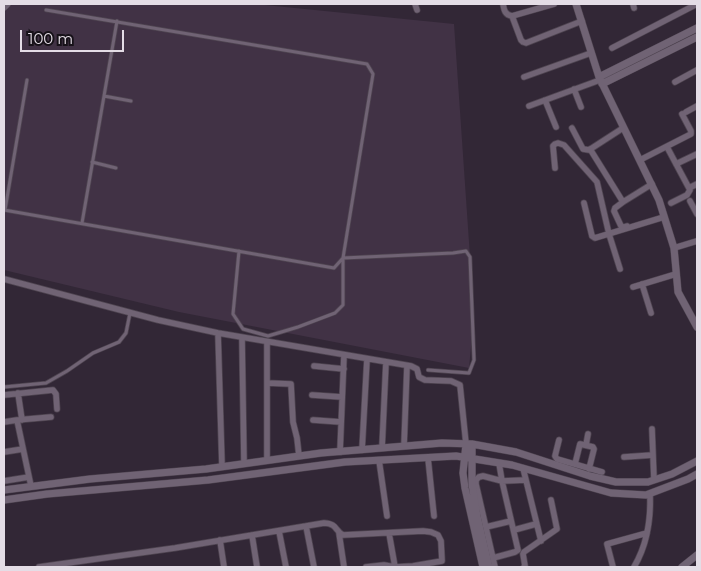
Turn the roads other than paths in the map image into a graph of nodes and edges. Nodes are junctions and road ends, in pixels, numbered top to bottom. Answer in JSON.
{"nodes":[{"id":1,"x":8,"y":4,"type":"edge"},
{"id":2,"x":503,"y":4,"type":"edge"},
{"id":3,"x":525,"y":4,"type":"edge"},
{"id":4,"x":552,"y":4,"type":"edge"},
{"id":5,"x":577,"y":4,"type":"edge"},
{"id":6,"x":697,"y":4,"type":"edge"},
{"id":7,"x":4,"y":7,"type":"edge"},
{"id":8,"x":46,"y":10,"type":"dead end"},
{"id":9,"x":528,"y":12,"type":"junction"},
{"id":10,"x":512,"y":16,"type":"junction"},
{"id":11,"x":117,"y":21,"type":"junction"},
{"id":12,"x":582,"y":22,"type":"junction"},
{"id":13,"x":697,"y":28,"type":"edge"},
{"id":14,"x":697,"y":37,"type":"edge"},
{"id":15,"x":612,"y":48,"type":"dead end"},
{"id":16,"x":591,"y":53,"type":"junction"},
{"id":17,"x":697,"y":70,"type":"edge"},
{"id":18,"x":524,"y":77,"type":"dead end"},
{"id":19,"x":27,"y":80,"type":"dead end"},
{"id":20,"x":600,"y":80,"type":"junction"},
{"id":21,"x":675,"y":82,"type":"dead end"},
{"id":22,"x":574,"y":89,"type":"junction"},
{"id":23,"x":104,"y":96,"type":"junction"},
{"id":24,"x":545,"y":100,"type":"junction"},
{"id":25,"x":130,"y":101,"type":"dead end"},
{"id":26,"x":529,"y":106,"type":"dead end"},
{"id":27,"x":697,"y":106,"type":"edge"},
{"id":28,"x":581,"y":107,"type":"dead end"},
{"id":29,"x":556,"y":127,"type":"dead end"},
{"id":30,"x":572,"y":128,"type":"dead end"},
{"id":31,"x":624,"y":128,"type":"junction"},
{"id":32,"x":667,"y":146,"type":"junction"},
{"id":33,"x":590,"y":149,"type":"junction"},
{"id":34,"x":697,"y":154,"type":"edge"},
{"id":35,"x":640,"y":160,"type":"junction"},
{"id":36,"x":92,"y":162,"type":"junction"},
{"id":37,"x":676,"y":164,"type":"junction"},
{"id":38,"x":116,"y":168,"type":"dead end"},
{"id":39,"x":555,"y":168,"type":"dead end"},
{"id":40,"x":652,"y":184,"type":"junction"},
{"id":41,"x":697,"y":184,"type":"edge"},
{"id":42,"x":689,"y":188,"type":"junction"},
{"id":43,"x":690,"y":201,"type":"dead end"},
{"id":44,"x":623,"y":202,"type":"junction"},
{"id":45,"x":584,"y":203,"type":"dead end"},
{"id":46,"x":671,"y":203,"type":"dead end"},
{"id":47,"x":4,"y":210,"type":"edge"},
{"id":48,"x":697,"y":214,"type":"edge"},
{"id":49,"x":664,"y":217,"type":"junction"},
{"id":50,"x":82,"y":223,"type":"junction"},
{"id":51,"x":636,"y":223,"type":"dead end"},
{"id":52,"x":609,"y":234,"type":"junction"},
{"id":53,"x":697,"y":241,"type":"edge"},
{"id":54,"x":674,"y":248,"type":"junction"},
{"id":55,"x":239,"y":251,"type":"junction"},
{"id":56,"x":343,"y":258,"type":"junction"},
{"id":57,"x":620,"y":269,"type":"dead end"},
{"id":58,"x":676,"y":274,"type":"junction"},
{"id":59,"x":4,"y":279,"type":"edge"},
{"id":60,"x":642,"y":284,"type":"junction"},
{"id":61,"x":633,"y":287,"type":"dead end"},
{"id":62,"x":130,"y":313,"type":"junction"},
{"id":63,"x":651,"y":313,"type":"dead end"},
{"id":64,"x":697,"y":327,"type":"edge"},
{"id":65,"x":218,"y":333,"type":"junction"},
{"id":66,"x":242,"y":338,"type":"junction"},
{"id":67,"x":267,"y":342,"type":"junction"},
{"id":68,"x":344,"y":355,"type":"junction"},
{"id":69,"x":367,"y":359,"type":"junction"},
{"id":70,"x":386,"y":362,"type":"junction"},
{"id":71,"x":314,"y":366,"type":"dead end"},
{"id":72,"x":407,"y":366,"type":"junction"},
{"id":73,"x":344,"y":369,"type":"junction"},
{"id":74,"x":428,"y":370,"type":"dead end"},
{"id":75,"x":267,"y":383,"type":"junction"},
{"id":76,"x":4,"y":387,"type":"edge"},
{"id":77,"x":18,"y":394,"type":"junction"},
{"id":78,"x":4,"y":395,"type":"edge"},
{"id":79,"x":312,"y":395,"type":"dead end"},
{"id":80,"x":342,"y":397,"type":"junction"},
{"id":81,"x":57,"y":409,"type":"dead end"},
{"id":82,"x":51,"y":417,"type":"dead end"},
{"id":83,"x":19,"y":420,"type":"junction"},
{"id":84,"x":313,"y":420,"type":"dead end"},
{"id":85,"x":4,"y":422,"type":"edge"},
{"id":86,"x":341,"y":422,"type":"junction"},
{"id":87,"x":652,"y":429,"type":"dead end"},
{"id":88,"x":588,"y":434,"type":"dead end"},
{"id":89,"x":559,"y":440,"type":"dead end"},
{"id":90,"x":469,"y":444,"type":"junction"},
{"id":91,"x":586,"y":445,"type":"junction"},
{"id":92,"x":404,"y":446,"type":"junction"},
{"id":93,"x":382,"y":448,"type":"junction"},
{"id":94,"x":23,"y":449,"type":"junction"},
{"id":95,"x":362,"y":450,"type":"junction"},
{"id":96,"x":4,"y":452,"type":"edge"},
{"id":97,"x":340,"y":452,"type":"junction"},
{"id":98,"x":653,"y":455,"type":"junction"},
{"id":99,"x":299,"y":456,"type":"junction"},
{"id":100,"x":624,"y":457,"type":"dead end"},
{"id":101,"x":428,"y":458,"type":"junction"},
{"id":102,"x":468,"y":458,"type":"junction"},
{"id":103,"x":267,"y":460,"type":"junction"},
{"id":104,"x":379,"y":460,"type":"junction"},
{"id":105,"x":697,"y":461,"type":"edge"},
{"id":106,"x":499,"y":463,"type":"junction"},
{"id":107,"x":244,"y":464,"type":"junction"},
{"id":108,"x":222,"y":466,"type":"junction"},
{"id":109,"x":523,"y":468,"type":"junction"},
{"id":110,"x":578,"y":468,"type":"junction"},
{"id":111,"x":589,"y":468,"type":"junction"},
{"id":112,"x":602,"y":472,"type":"dead end"},
{"id":113,"x":697,"y":474,"type":"edge"},
{"id":114,"x":29,"y":477,"type":"junction"},
{"id":115,"x":526,"y":480,"type":"junction"},
{"id":116,"x":654,"y":480,"type":"junction"},
{"id":117,"x":4,"y":481,"type":"edge"},
{"id":118,"x":502,"y":481,"type":"junction"},
{"id":119,"x":31,"y":486,"type":"junction"},
{"id":120,"x":4,"y":490,"type":"edge"},
{"id":121,"x":650,"y":494,"type":"junction"},
{"id":122,"x":4,"y":500,"type":"edge"},
{"id":123,"x":551,"y":500,"type":"dead end"},
{"id":124,"x":387,"y":516,"type":"dead end"},
{"id":125,"x":434,"y":516,"type":"dead end"},
{"id":126,"x":512,"y":521,"type":"junction"},
{"id":127,"x":536,"y":524,"type":"junction"},
{"id":128,"x":306,"y":526,"type":"junction"},
{"id":129,"x":486,"y":527,"type":"junction"},
{"id":130,"x":514,"y":530,"type":"junction"},
{"id":131,"x":279,"y":531,"type":"junction"},
{"id":132,"x":339,"y":532,"type":"junction"},
{"id":133,"x":389,"y":532,"type":"junction"},
{"id":134,"x":647,"y":532,"type":"junction"},
{"id":135,"x":252,"y":535,"type":"junction"},
{"id":136,"x":220,"y":540,"type":"junction"},
{"id":137,"x":541,"y":541,"type":"junction"},
{"id":138,"x":697,"y":555,"type":"edge"},
{"id":139,"x":493,"y":558,"type":"junction"},
{"id":140,"x":443,"y":564,"type":"edge"},
{"id":141,"x":413,"y":566,"type":"edge"},
{"id":142,"x":39,"y":567,"type":"edge"},
{"id":143,"x":224,"y":567,"type":"edge"},
{"id":144,"x":257,"y":567,"type":"edge"},
{"id":145,"x":286,"y":567,"type":"edge"},
{"id":146,"x":314,"y":567,"type":"edge"},
{"id":147,"x":344,"y":567,"type":"edge"},
{"id":148,"x":366,"y":567,"type":"edge"},
{"id":149,"x":395,"y":567,"type":"edge"},
{"id":150,"x":483,"y":567,"type":"edge"},
{"id":151,"x":488,"y":567,"type":"edge"},
{"id":152,"x":495,"y":567,"type":"edge"},
{"id":153,"x":524,"y":567,"type":"edge"},
{"id":154,"x":613,"y":567,"type":"edge"},
{"id":155,"x":634,"y":567,"type":"edge"},
{"id":156,"x":682,"y":567,"type":"edge"}],
"edges":[{"from":1,"to":7,"type":"street"},
{"from":2,"to":10,"type":"street"},
{"from":3,"to":9,"type":"street"},
{"from":4,"to":9,"type":"street"},
{"from":5,"to":12,"type":"street"},
{"from":6,"to":15,"type":"street"},
{"from":8,"to":11,"type":"lane"},
{"from":9,"to":10,"type":"street"},
{"from":10,"to":12,"type":"street"},
{"from":11,"to":23,"type":"lane"},
{"from":11,"to":56,"type":"lane"},
{"from":12,"to":16,"type":"street"},
{"from":13,"to":20,"type":"street"},
{"from":14,"to":20,"type":"street"},
{"from":16,"to":18,"type":"street"},
{"from":16,"to":20,"type":"street"},
{"from":17,"to":21,"type":"street"},
{"from":19,"to":47,"type":"lane"},
{"from":20,"to":22,"type":"street"},
{"from":20,"to":31,"type":"street"},
{"from":22,"to":24,"type":"street"},
{"from":22,"to":28,"type":"street"},
{"from":23,"to":25,"type":"lane"},
{"from":23,"to":36,"type":"lane"},
{"from":24,"to":26,"type":"street"},
{"from":24,"to":29,"type":"street"},
{"from":27,"to":32,"type":"street"},
{"from":30,"to":33,"type":"street"},
{"from":31,"to":33,"type":"street"},
{"from":31,"to":35,"type":"street"},
{"from":32,"to":35,"type":"street"},
{"from":32,"to":37,"type":"street"},
{"from":33,"to":44,"type":"street"},
{"from":34,"to":37,"type":"street"},
{"from":35,"to":40,"type":"street"},
{"from":36,"to":38,"type":"lane"},
{"from":36,"to":50,"type":"lane"},
{"from":37,"to":42,"type":"street"},
{"from":39,"to":52,"type":"street"},
{"from":40,"to":44,"type":"street"},
{"from":40,"to":49,"type":"street"},
{"from":41,"to":42,"type":"street"},
{"from":42,"to":46,"type":"street"},
{"from":43,"to":48,"type":"street"},
{"from":44,"to":51,"type":"street"},
{"from":45,"to":52,"type":"street"},
{"from":47,"to":50,"type":"lane"},
{"from":49,"to":52,"type":"street"},
{"from":49,"to":54,"type":"street"},
{"from":50,"to":55,"type":"lane"},
{"from":52,"to":57,"type":"street"},
{"from":53,"to":54,"type":"street"},
{"from":54,"to":58,"type":"street"},
{"from":55,"to":56,"type":"lane"},
{"from":55,"to":56,"type":"lane"},
{"from":56,"to":74,"type":"lane"},
{"from":58,"to":60,"type":"street"},
{"from":58,"to":64,"type":"street"},
{"from":59,"to":62,"type":"street"},
{"from":60,"to":61,"type":"street"},
{"from":60,"to":63,"type":"street"},
{"from":62,"to":65,"type":"street"},
{"from":62,"to":76,"type":"lane"},
{"from":65,"to":66,"type":"street"},
{"from":65,"to":108,"type":"street"},
{"from":66,"to":67,"type":"street"},
{"from":66,"to":107,"type":"street"},
{"from":67,"to":68,"type":"street"},
{"from":67,"to":75,"type":"street"},
{"from":68,"to":69,"type":"street"},
{"from":68,"to":73,"type":"street"},
{"from":69,"to":70,"type":"street"},
{"from":69,"to":95,"type":"street"},
{"from":70,"to":72,"type":"street"},
{"from":70,"to":93,"type":"street"},
{"from":71,"to":73,"type":"street"},
{"from":72,"to":90,"type":"street"},
{"from":72,"to":92,"type":"street"},
{"from":73,"to":80,"type":"street"},
{"from":75,"to":99,"type":"street"},
{"from":75,"to":103,"type":"street"},
{"from":77,"to":78,"type":"street"},
{"from":77,"to":81,"type":"street"},
{"from":77,"to":83,"type":"street"},
{"from":79,"to":80,"type":"street"},
{"from":80,"to":86,"type":"street"},
{"from":82,"to":83,"type":"street"},
{"from":83,"to":85,"type":"street"},
{"from":83,"to":94,"type":"street"},
{"from":84,"to":86,"type":"street"},
{"from":86,"to":97,"type":"street"},
{"from":87,"to":98,"type":"street"},
{"from":88,"to":91,"type":"street"},
{"from":89,"to":110,"type":"street"},
{"from":90,"to":92,"type":"street"},
{"from":90,"to":102,"type":"street"},
{"from":90,"to":110,"type":"street"},
{"from":91,"to":110,"type":"street"},
{"from":91,"to":111,"type":"street"},
{"from":92,"to":93,"type":"street"},
{"from":93,"to":95,"type":"street"},
{"from":94,"to":96,"type":"street"},
{"from":94,"to":114,"type":"street"},
{"from":95,"to":97,"type":"street"},
{"from":97,"to":99,"type":"street"},
{"from":98,"to":100,"type":"street"},
{"from":98,"to":116,"type":"street"},
{"from":99,"to":103,"type":"street"},
{"from":101,"to":102,"type":"street"},
{"from":101,"to":104,"type":"street"},
{"from":101,"to":125,"type":"street"},
{"from":102,"to":106,"type":"street"},
{"from":102,"to":150,"type":"street"},
{"from":102,"to":151,"type":"street"},
{"from":103,"to":107,"type":"street"},
{"from":104,"to":122,"type":"street"},
{"from":104,"to":124,"type":"street"},
{"from":105,"to":116,"type":"street"},
{"from":106,"to":109,"type":"street"},
{"from":106,"to":118,"type":"street"},
{"from":107,"to":108,"type":"street"},
{"from":108,"to":119,"type":"street"},
{"from":109,"to":115,"type":"street"},
{"from":109,"to":121,"type":"street"},
{"from":110,"to":111,"type":"street"},
{"from":110,"to":116,"type":"street"},
{"from":111,"to":112,"type":"street"},
{"from":113,"to":121,"type":"street"},
{"from":114,"to":117,"type":"street"},
{"from":114,"to":119,"type":"street"},
{"from":115,"to":118,"type":"street"},
{"from":115,"to":127,"type":"street"},
{"from":118,"to":126,"type":"street"},
{"from":118,"to":129,"type":"street"},
{"from":119,"to":120,"type":"street"},
{"from":121,"to":134,"type":"street"},
{"from":123,"to":137,"type":"street"},
{"from":126,"to":129,"type":"street"},
{"from":126,"to":130,"type":"street"},
{"from":127,"to":130,"type":"street"},
{"from":127,"to":137,"type":"street"},
{"from":128,"to":131,"type":"street"},
{"from":128,"to":132,"type":"street"},
{"from":128,"to":146,"type":"street"},
{"from":129,"to":139,"type":"street"},
{"from":130,"to":139,"type":"street"},
{"from":131,"to":135,"type":"street"},
{"from":131,"to":145,"type":"street"},
{"from":132,"to":133,"type":"street"},
{"from":132,"to":147,"type":"street"},
{"from":133,"to":140,"type":"street"},
{"from":133,"to":149,"type":"street"},
{"from":134,"to":154,"type":"street"},
{"from":134,"to":155,"type":"street"},
{"from":135,"to":136,"type":"street"},
{"from":135,"to":144,"type":"street"},
{"from":136,"to":142,"type":"street"},
{"from":136,"to":143,"type":"street"},
{"from":137,"to":153,"type":"street"},
{"from":138,"to":156,"type":"street"},
{"from":139,"to":152,"type":"street"},
{"from":140,"to":141,"type":"street"},
{"from":141,"to":149,"type":"street"},
{"from":148,"to":149,"type":"street"}]}
